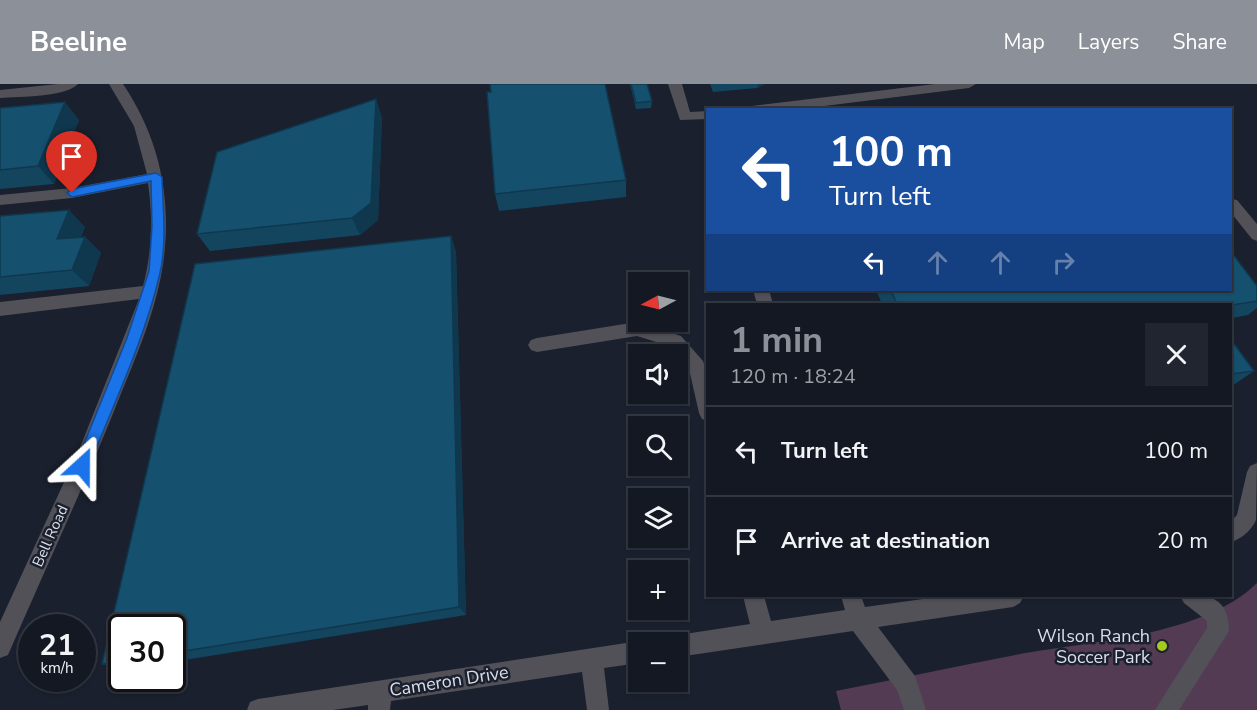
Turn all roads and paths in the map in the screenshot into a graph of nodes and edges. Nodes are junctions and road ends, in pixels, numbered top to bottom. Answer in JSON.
{"nodes":[{"id":1,"x":71,"y":84,"type":"edge"},
{"id":2,"x":116,"y":84,"type":"edge"},
{"id":3,"x":675,"y":84,"type":"edge"},
{"id":4,"x":969,"y":84,"type":"edge"},
{"id":5,"x":0,"y":94,"type":"edge"},
{"id":6,"x":769,"y":108,"type":"edge"},
{"id":7,"x":706,"y":115,"type":"edge"},
{"id":8,"x":156,"y":177,"type":"junction"},
{"id":9,"x":0,"y":200,"type":"edge"},
{"id":10,"x":1232,"y":204,"type":"edge"},
{"id":11,"x":1257,"y":235,"type":"edge"},
{"id":12,"x":148,"y":292,"type":"junction"},
{"id":13,"x":0,"y":309,"type":"edge"},
{"id":14,"x":537,"y":345,"type":"dead end"},
{"id":15,"x":706,"y":404,"type":"edge"},
{"id":16,"x":1257,"y":472,"type":"edge"},
{"id":17,"x":1232,"y":532,"type":"edge"},
{"id":18,"x":754,"y":597,"type":"edge"},
{"id":19,"x":851,"y":597,"type":"edge"},
{"id":20,"x":1006,"y":597,"type":"edge"},
{"id":21,"x":1192,"y":597,"type":"edge"},
{"id":22,"x":858,"y":619,"type":"junction"},
{"id":23,"x":763,"y":633,"type":"junction"},
{"id":24,"x":688,"y":644,"type":"edge"},
{"id":25,"x":0,"y":647,"type":"edge"},
{"id":26,"x":628,"y":654,"type":"edge"},
{"id":27,"x":592,"y":659,"type":"junction"},
{"id":28,"x":379,"y":701,"type":"edge"},
{"id":29,"x":258,"y":710,"type":"edge"},
{"id":30,"x":598,"y":710,"type":"edge"},
{"id":31,"x":915,"y":710,"type":"edge"},
{"id":32,"x":1166,"y":710,"type":"edge"}],
"edges":[{"from":1,"to":5,"type":"street"},
{"from":2,"to":8,"type":"street","name":"Bell Road"},
{"from":3,"to":7,"type":"street"},
{"from":4,"to":6,"type":"street"},
{"from":8,"to":9,"type":"street"},
{"from":8,"to":12,"type":"street","name":"Bell Road"},
{"from":10,"to":11,"type":"street"},
{"from":12,"to":13,"type":"street"},
{"from":12,"to":25,"type":"street","name":"Bell Road"},
{"from":14,"to":15,"type":"street"},
{"from":16,"to":17,"type":"street"},
{"from":18,"to":23,"type":"street"},
{"from":19,"to":22,"type":"street"},
{"from":20,"to":22,"type":"street"},
{"from":21,"to":32,"type":"street"},
{"from":22,"to":23,"type":"street"},
{"from":22,"to":31,"type":"street"},
{"from":23,"to":24,"type":"street"},
{"from":26,"to":27,"type":"street","name":"Cameron Drive"},
{"from":27,"to":28,"type":"street","name":"Cameron Drive"},
{"from":27,"to":30,"type":"street"},
{"from":28,"to":29,"type":"street","name":"Cameron Drive"}]}
